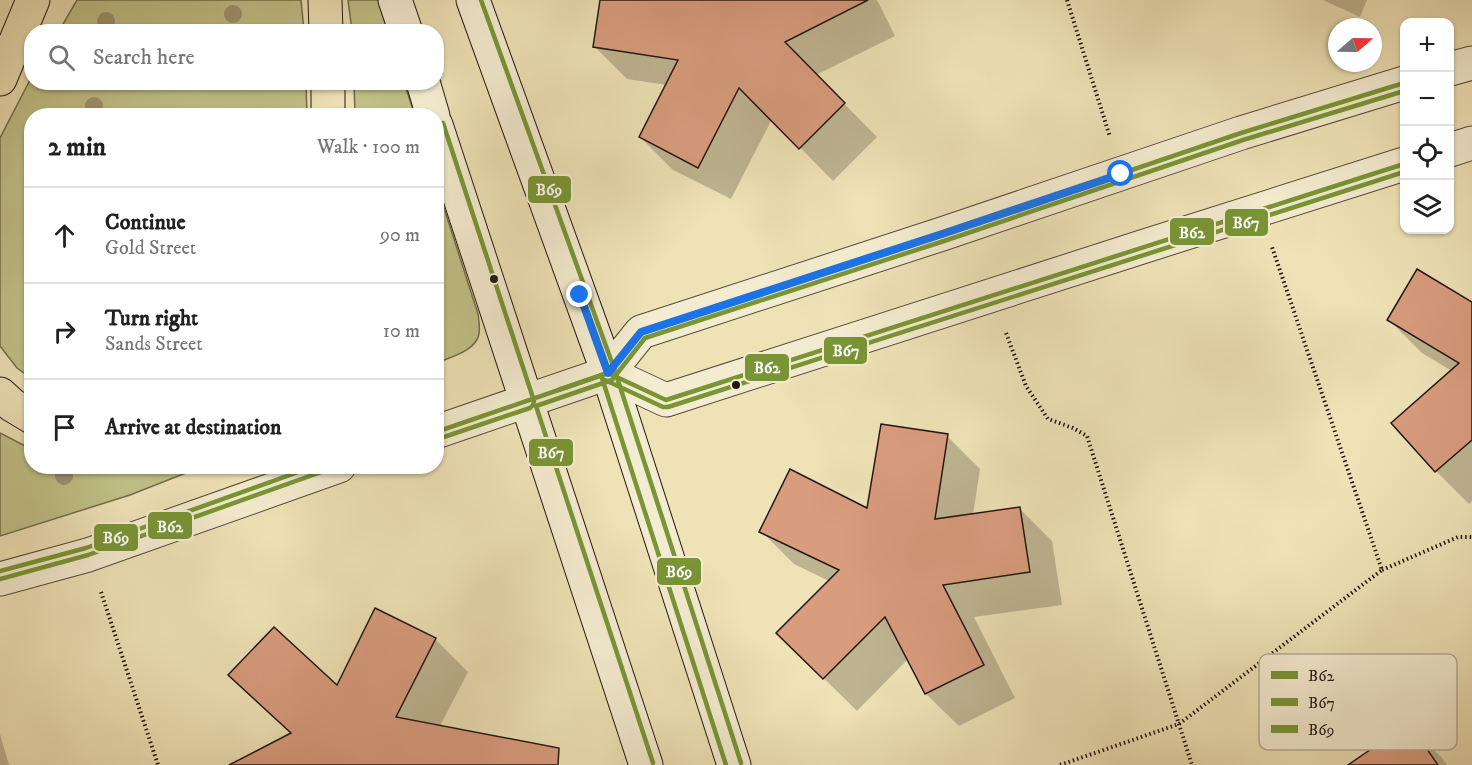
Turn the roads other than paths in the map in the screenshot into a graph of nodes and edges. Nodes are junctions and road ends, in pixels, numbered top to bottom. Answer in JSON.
{"nodes":[{"id":1,"x":31,"y":0,"type":"edge"},
{"id":2,"x":325,"y":0,"type":"edge"},
{"id":3,"x":395,"y":0,"type":"edge"},
{"id":4,"x":473,"y":0,"type":"edge"},
{"id":5,"x":326,"y":24,"type":"edge"},
{"id":6,"x":403,"y":24,"type":"edge"},
{"id":7,"x":0,"y":47,"type":"edge"},
{"id":8,"x":1472,"y":63,"type":"edge"},
{"id":9,"x":1454,"y":68,"type":"edge"},
{"id":10,"x":0,"y":79,"type":"edge"},
{"id":11,"x":1400,"y":84,"type":"edge"},
{"id":12,"x":328,"y":90,"type":"edge"},
{"id":13,"x":425,"y":90,"type":"edge"},
{"id":14,"x":328,"y":108,"type":"edge"},
{"id":15,"x":431,"y":108,"type":"edge"},
{"id":16,"x":1472,"y":143,"type":"edge"},
{"id":17,"x":1454,"y":148,"type":"edge"},
{"id":18,"x":444,"y":149,"type":"edge"},
{"id":19,"x":1400,"y":165,"type":"edge"},
{"id":20,"x":608,"y":373,"type":"junction"},
{"id":21,"x":0,"y":394,"type":"edge"},
{"id":22,"x":527,"y":401,"type":"junction"},
{"id":23,"x":24,"y":412,"type":"edge"},
{"id":24,"x":444,"y":429,"type":"edge"},
{"id":25,"x":316,"y":474,"type":"edge"},
{"id":26,"x":0,"y":579,"type":"edge"},
{"id":27,"x":646,"y":765,"type":"edge"},
{"id":28,"x":734,"y":765,"type":"edge"}],
"edges":[{"from":1,"to":7,"type":"highway"},
{"from":1,"to":10,"type":"highway"},
{"from":2,"to":5,"type":"highway"},
{"from":3,"to":6,"type":"street"},
{"from":4,"to":20,"type":"street"},
{"from":8,"to":9,"type":"street"},
{"from":11,"to":20,"type":"street"},
{"from":12,"to":14,"type":"highway"},
{"from":13,"to":15,"type":"street"},
{"from":16,"to":17,"type":"street"},
{"from":18,"to":22,"type":"street"},
{"from":19,"to":20,"type":"street"},
{"from":20,"to":22,"type":"street"},
{"from":20,"to":28,"type":"street"},
{"from":21,"to":23,"type":"highway"},
{"from":22,"to":24,"type":"street"},
{"from":22,"to":27,"type":"street"},
{"from":25,"to":26,"type":"street"}]}
